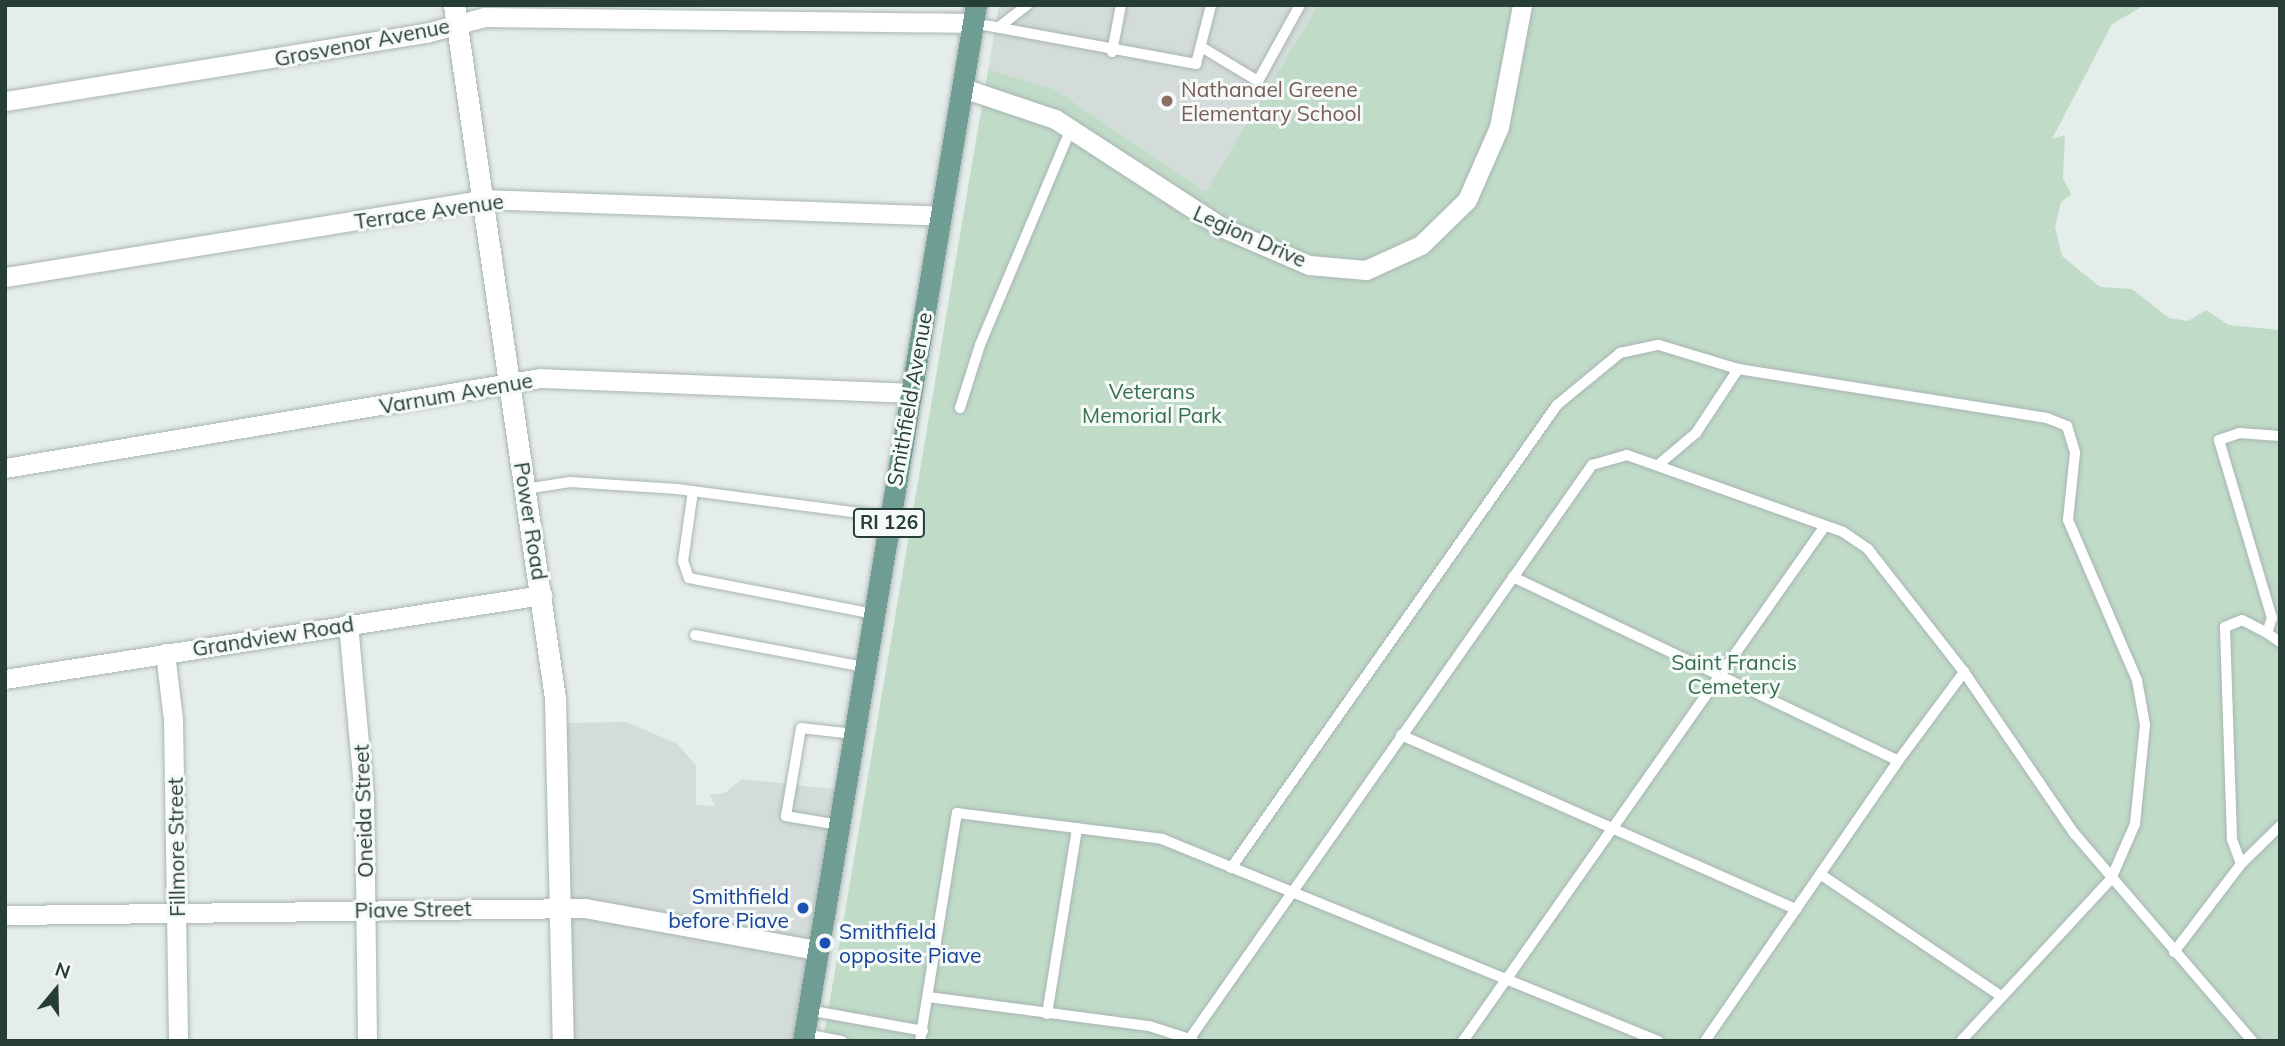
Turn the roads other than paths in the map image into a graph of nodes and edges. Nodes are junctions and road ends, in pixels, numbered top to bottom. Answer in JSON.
{"nodes":[{"id":1,"x":1027,"y":5,"type":"edge"},
{"id":2,"x":1121,"y":5,"type":"edge"},
{"id":3,"x":1211,"y":5,"type":"edge"},
{"id":4,"x":1300,"y":5,"type":"edge"},
{"id":5,"x":1522,"y":5,"type":"edge"},
{"id":6,"x":975,"y":14,"type":"edge"},
{"id":7,"x":455,"y":15,"type":"edge"},
{"id":8,"x":999,"y":27,"type":"junction"},
{"id":9,"x":1203,"y":48,"type":"junction"},
{"id":10,"x":1112,"y":52,"type":"junction"},
{"id":11,"x":963,"y":88,"type":"junction"},
{"id":12,"x":5,"y":101,"type":"edge"},
{"id":13,"x":1071,"y":128,"type":"junction"},
{"id":14,"x":485,"y":199,"type":"junction"},
{"id":15,"x":940,"y":216,"type":"junction"},
{"id":16,"x":5,"y":277,"type":"edge"},
{"id":17,"x":1738,"y":369,"type":"junction"},
{"id":18,"x":511,"y":384,"type":"junction"},
{"id":19,"x":910,"y":393,"type":"junction"},
{"id":20,"x":960,"y":408,"type":"dead end"},
{"id":21,"x":2280,"y":436,"type":"edge"},
{"id":22,"x":1658,"y":465,"type":"junction"},
{"id":23,"x":5,"y":468,"type":"edge"},
{"id":24,"x":525,"y":489,"type":"junction"},
{"id":25,"x":692,"y":491,"type":"junction"},
{"id":26,"x":890,"y":517,"type":"junction"},
{"id":27,"x":1825,"y":526,"type":"junction"},
{"id":28,"x":1513,"y":577,"type":"junction"},
{"id":29,"x":542,"y":595,"type":"junction"},
{"id":30,"x":874,"y":614,"type":"junction"},
{"id":31,"x":348,"y":624,"type":"junction"},
{"id":32,"x":2267,"y":633,"type":"junction"},
{"id":33,"x":695,"y":635,"type":"dead end"},
{"id":34,"x":2280,"y":642,"type":"edge"},
{"id":35,"x":165,"y":653,"type":"junction"},
{"id":36,"x":865,"y":667,"type":"junction"},
{"id":37,"x":1964,"y":672,"type":"junction"},
{"id":38,"x":1721,"y":675,"type":"junction"},
{"id":39,"x":5,"y":679,"type":"edge"},
{"id":40,"x":854,"y":734,"type":"junction"},
{"id":41,"x":1401,"y":735,"type":"junction"},
{"id":42,"x":1898,"y":761,"type":"junction"},
{"id":43,"x":839,"y":825,"type":"junction"},
{"id":44,"x":2280,"y":826,"type":"edge"},
{"id":45,"x":1077,"y":828,"type":"junction"},
{"id":46,"x":1612,"y":828,"type":"junction"},
{"id":47,"x":2241,"y":864,"type":"junction"},
{"id":48,"x":1231,"y":869,"type":"junction"},
{"id":49,"x":1821,"y":874,"type":"junction"},
{"id":50,"x":2111,"y":879,"type":"junction"},
{"id":51,"x":1290,"y":893,"type":"junction"},
{"id":52,"x":561,"y":908,"type":"junction"},
{"id":53,"x":1796,"y":909,"type":"junction"},
{"id":54,"x":365,"y":910,"type":"junction"},
{"id":55,"x":177,"y":912,"type":"junction"},
{"id":56,"x":5,"y":915,"type":"edge"},
{"id":57,"x":817,"y":950,"type":"junction"},
{"id":58,"x":2174,"y":952,"type":"junction"},
{"id":59,"x":1508,"y":980,"type":"junction"},
{"id":60,"x":2001,"y":996,"type":"junction"},
{"id":61,"x":928,"y":997,"type":"junction"},
{"id":62,"x":807,"y":1010,"type":"junction"},
{"id":63,"x":1047,"y":1014,"type":"junction"},
{"id":64,"x":922,"y":1036,"type":"edge"},
{"id":65,"x":803,"y":1037,"type":"edge"},
{"id":66,"x":1190,"y":1040,"type":"edge"},
{"id":67,"x":178,"y":1041,"type":"edge"},
{"id":68,"x":367,"y":1041,"type":"edge"},
{"id":69,"x":563,"y":1041,"type":"edge"},
{"id":70,"x":842,"y":1041,"type":"edge"},
{"id":71,"x":1463,"y":1041,"type":"edge"},
{"id":72,"x":1658,"y":1041,"type":"edge"},
{"id":73,"x":1705,"y":1041,"type":"edge"},
{"id":74,"x":1961,"y":1041,"type":"edge"},
{"id":75,"x":2252,"y":1041,"type":"edge"}],
"edges":[{"from":1,"to":8,"type":"lane"},
{"from":2,"to":10,"type":"lane"},
{"from":3,"to":9,"type":"lane"},
{"from":4,"to":9,"type":"lane"},
{"from":5,"to":13,"type":"street","name":"Legion Drive"},
{"from":6,"to":7,"type":"street","name":"Grosvenor Avenue"},
{"from":6,"to":8,"type":"lane"},
{"from":6,"to":11,"type":"main road","name":"Smithfield Avenue","number":"RI 126"},
{"from":7,"to":12,"type":"street","name":"Grosvenor Avenue"},
{"from":7,"to":14,"type":"main road","name":"Power Road"},
{"from":8,"to":10,"type":"lane"},
{"from":9,"to":10,"type":"lane"},
{"from":11,"to":13,"type":"street","name":"Legion Drive"},
{"from":11,"to":15,"type":"main road","name":"Smithfield Avenue","number":"RI 126"},
{"from":13,"to":20,"type":"lane"},
{"from":14,"to":15,"type":"street","name":"Terrace Avenue"},
{"from":14,"to":16,"type":"street","name":"Terrace Avenue"},
{"from":14,"to":18,"type":"main road","name":"Power Road"},
{"from":15,"to":19,"type":"main road","name":"Smithfield Avenue","number":"RI 126"},
{"from":17,"to":22,"type":"lane"},
{"from":17,"to":48,"type":"lane"},
{"from":17,"to":50,"type":"lane"},
{"from":18,"to":19,"type":"street","name":"Varnum Avenue"},
{"from":18,"to":23,"type":"street","name":"Varnum Avenue"},
{"from":18,"to":24,"type":"main road","name":"Power Road"},
{"from":19,"to":26,"type":"main road","name":"Smithfield Avenue","number":"RI 126"},
{"from":21,"to":32,"type":"lane"},
{"from":22,"to":27,"type":"lane"},
{"from":22,"to":28,"type":"lane"},
{"from":24,"to":25,"type":"lane"},
{"from":24,"to":29,"type":"main road","name":"Power Road"},
{"from":25,"to":26,"type":"lane"},
{"from":25,"to":30,"type":"lane"},
{"from":26,"to":30,"type":"main road","name":"Smithfield Avenue","number":"RI 126"},
{"from":27,"to":37,"type":"lane"},
{"from":27,"to":38,"type":"lane"},
{"from":28,"to":38,"type":"lane"},
{"from":28,"to":41,"type":"lane"},
{"from":29,"to":31,"type":"street","name":"Grandview Road"},
{"from":29,"to":52,"type":"main road","name":"Power Road"},
{"from":30,"to":36,"type":"main road","name":"Smithfield Avenue","number":"RI 126"},
{"from":31,"to":35,"type":"street","name":"Grandview Road"},
{"from":31,"to":54,"type":"street","name":"Oneida Street"},
{"from":32,"to":34,"type":"lane"},
{"from":32,"to":47,"type":"lane"},
{"from":33,"to":36,"type":"lane"},
{"from":35,"to":39,"type":"street","name":"Grandview Road"},
{"from":35,"to":55,"type":"street","name":"Fillmore Street"},
{"from":36,"to":40,"type":"main road","name":"Smithfield Avenue","number":"RI 126"},
{"from":37,"to":42,"type":"lane"},
{"from":37,"to":50,"type":"lane"},
{"from":38,"to":42,"type":"lane"},
{"from":38,"to":46,"type":"lane"},
{"from":40,"to":43,"type":"main road","name":"Smithfield Avenue","number":"RI 126"},
{"from":40,"to":43,"type":"lane"},
{"from":41,"to":46,"type":"lane"},
{"from":41,"to":51,"type":"lane"},
{"from":42,"to":49,"type":"lane"},
{"from":43,"to":57,"type":"main road","name":"Smithfield Avenue","number":"RI 126"},
{"from":44,"to":47,"type":"lane"},
{"from":45,"to":48,"type":"lane"},
{"from":45,"to":61,"type":"lane"},
{"from":45,"to":63,"type":"lane"},
{"from":46,"to":53,"type":"lane"},
{"from":46,"to":59,"type":"lane"},
{"from":47,"to":58,"type":"lane"},
{"from":48,"to":51,"type":"lane"},
{"from":49,"to":53,"type":"lane"},
{"from":49,"to":60,"type":"lane"},
{"from":50,"to":58,"type":"lane"},
{"from":50,"to":60,"type":"lane"},
{"from":51,"to":59,"type":"lane"},
{"from":51,"to":66,"type":"lane"},
{"from":52,"to":54,"type":"street","name":"Piave Street"},
{"from":52,"to":57,"type":"street","name":"Piave Street"},
{"from":52,"to":69,"type":"main road","name":"Power Road"},
{"from":53,"to":73,"type":"lane"},
{"from":54,"to":55,"type":"street","name":"Piave Street"},
{"from":54,"to":68,"type":"street","name":"Oneida Street"},
{"from":55,"to":56,"type":"street","name":"Piave Street"},
{"from":55,"to":67,"type":"street","name":"Fillmore Street"},
{"from":57,"to":62,"type":"main road","name":"Smithfield Avenue","number":"RI 126"},
{"from":58,"to":75,"type":"lane"},
{"from":59,"to":71,"type":"lane"},
{"from":59,"to":72,"type":"lane"},
{"from":60,"to":74,"type":"lane"},
{"from":61,"to":63,"type":"lane"},
{"from":61,"to":64,"type":"lane"},
{"from":62,"to":64,"type":"lane"},
{"from":62,"to":65,"type":"main road","name":"Smithfield Avenue","number":"RI 126"},
{"from":63,"to":66,"type":"lane"},
{"from":65,"to":70,"type":"lane"}]}
